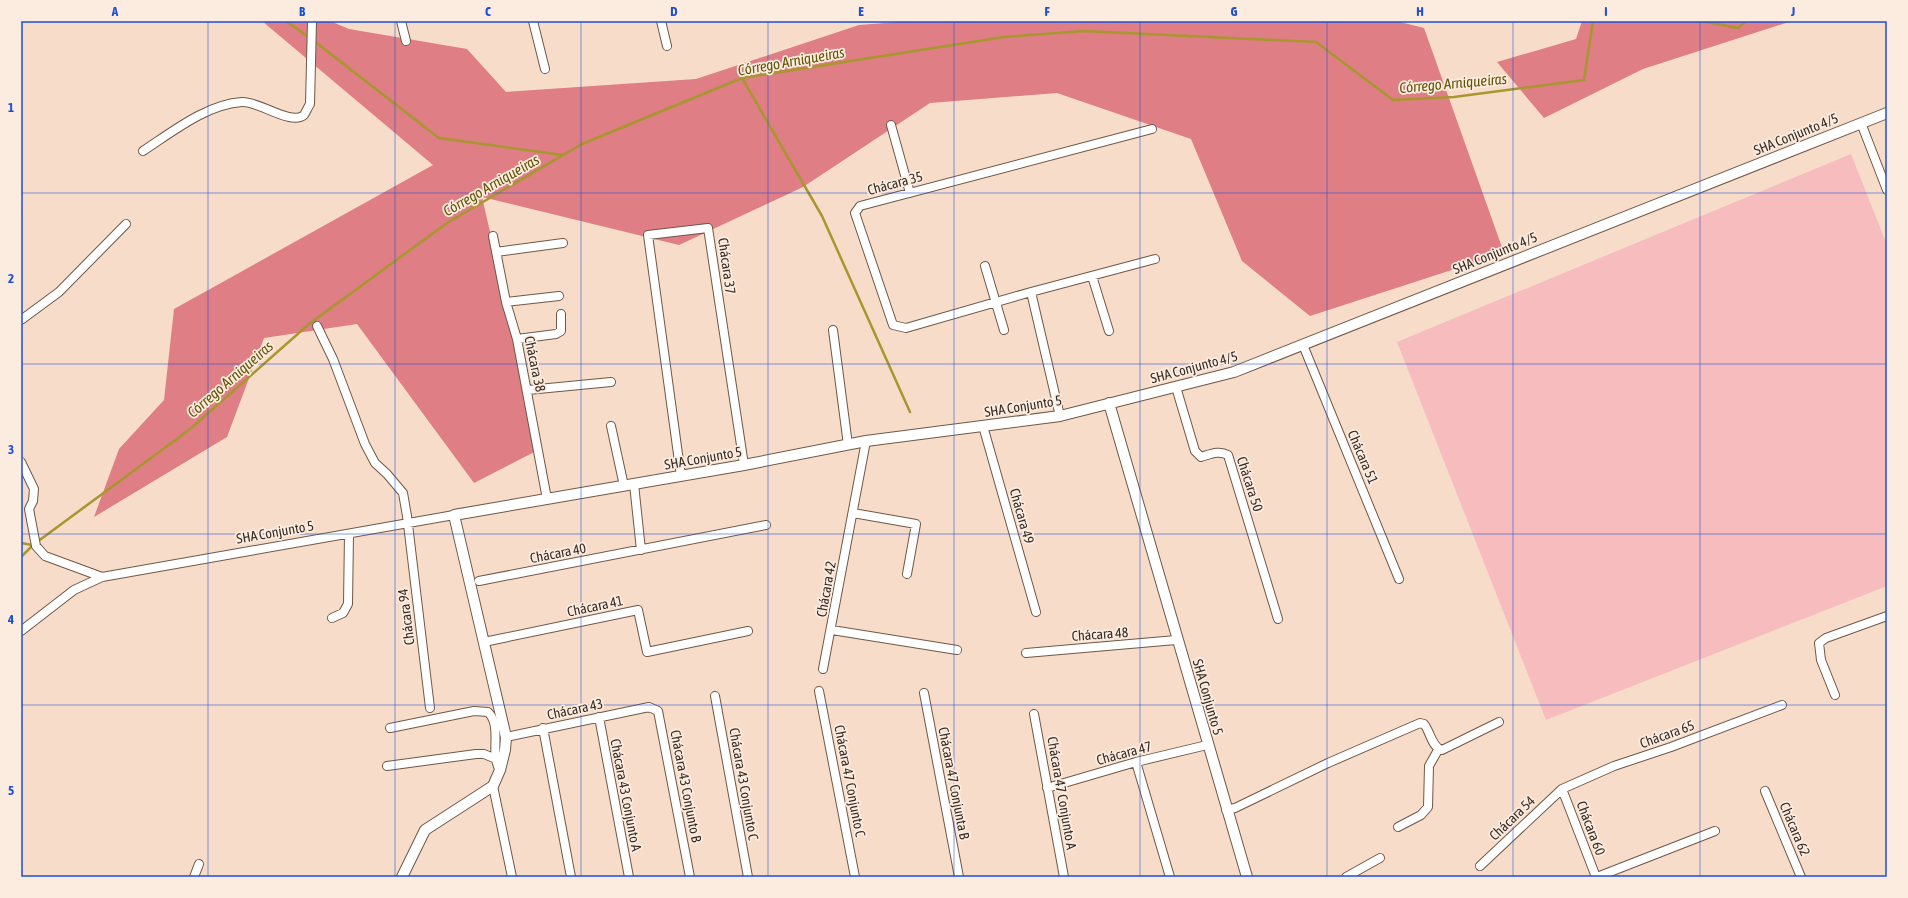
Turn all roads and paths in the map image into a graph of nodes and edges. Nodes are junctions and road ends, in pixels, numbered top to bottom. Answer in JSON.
{"nodes":[{"id":1,"x":312,"y":21,"type":"edge"},
{"id":2,"x":401,"y":21,"type":"edge"},
{"id":3,"x":533,"y":21,"type":"edge"},
{"id":4,"x":661,"y":21,"type":"edge"},
{"id":5,"x":406,"y":42,"type":"dead end"},
{"id":6,"x":667,"y":46,"type":"dead end"},
{"id":7,"x":545,"y":69,"type":"dead end"},
{"id":8,"x":1887,"y":113,"type":"edge"},
{"id":9,"x":1861,"y":123,"type":"junction"},
{"id":10,"x":891,"y":125,"type":"dead end"},
{"id":11,"x":1152,"y":129,"type":"dead end"},
{"id":12,"x":144,"y":151,"type":"dead end"},
{"id":13,"x":1887,"y":190,"type":"edge"},
{"id":14,"x":910,"y":193,"type":"junction"},
{"id":15,"x":126,"y":224,"type":"dead end"},
{"id":16,"x":493,"y":236,"type":"dead end"},
{"id":17,"x":563,"y":243,"type":"dead end"},
{"id":18,"x":496,"y":252,"type":"junction"},
{"id":19,"x":1155,"y":259,"type":"dead end"},
{"id":20,"x":985,"y":266,"type":"dead end"},
{"id":21,"x":1092,"y":276,"type":"junction"},
{"id":22,"x":1031,"y":292,"type":"junction"},
{"id":23,"x":559,"y":296,"type":"dead end"},
{"id":24,"x":506,"y":302,"type":"junction"},
{"id":25,"x":995,"y":302,"type":"junction"},
{"id":26,"x":561,"y":314,"type":"dead end"},
{"id":27,"x":21,"y":320,"type":"edge"},
{"id":28,"x":317,"y":326,"type":"dead end"},
{"id":29,"x":833,"y":330,"type":"dead end"},
{"id":30,"x":1004,"y":330,"type":"dead end"},
{"id":31,"x":1109,"y":331,"type":"dead end"},
{"id":32,"x":517,"y":338,"type":"junction"},
{"id":33,"x":1303,"y":345,"type":"junction"},
{"id":34,"x":611,"y":382,"type":"dead end"},
{"id":35,"x":1176,"y":387,"type":"junction"},
{"id":36,"x":528,"y":390,"type":"junction"},
{"id":37,"x":1109,"y":403,"type":"junction"},
{"id":38,"x":1060,"y":416,"type":"junction"},
{"id":39,"x":611,"y":426,"type":"dead end"},
{"id":40,"x":983,"y":426,"type":"junction"},
{"id":41,"x":866,"y":441,"type":"junction"},
{"id":42,"x":848,"y":445,"type":"junction"},
{"id":43,"x":21,"y":462,"type":"edge"},
{"id":44,"x":744,"y":465,"type":"junction"},
{"id":45,"x":681,"y":476,"type":"junction"},
{"id":46,"x":634,"y":484,"type":"junction"},
{"id":47,"x":624,"y":486,"type":"junction"},
{"id":48,"x":547,"y":499,"type":"junction"},
{"id":49,"x":25,"y":508,"type":"edge"},
{"id":50,"x":853,"y":513,"type":"junction"},
{"id":51,"x":454,"y":515,"type":"junction"},
{"id":52,"x":407,"y":523,"type":"junction"},
{"id":53,"x":766,"y":525,"type":"dead end"},
{"id":54,"x":349,"y":534,"type":"junction"},
{"id":55,"x":641,"y":550,"type":"junction"},
{"id":56,"x":907,"y":574,"type":"dead end"},
{"id":57,"x":102,"y":577,"type":"junction"},
{"id":58,"x":1399,"y":579,"type":"dead end"},
{"id":59,"x":479,"y":581,"type":"dead end"},
{"id":60,"x":1036,"y":612,"type":"dead end"},
{"id":61,"x":1887,"y":616,"type":"edge"},
{"id":62,"x":332,"y":618,"type":"dead end"},
{"id":63,"x":1278,"y":620,"type":"dead end"},
{"id":64,"x":832,"y":630,"type":"junction"},
{"id":65,"x":21,"y":631,"type":"edge"},
{"id":66,"x":748,"y":631,"type":"dead end"},
{"id":67,"x":1176,"y":640,"type":"junction"},
{"id":68,"x":484,"y":642,"type":"junction"},
{"id":69,"x":957,"y":650,"type":"dead end"},
{"id":70,"x":1026,"y":653,"type":"dead end"},
{"id":71,"x":823,"y":669,"type":"dead end"},
{"id":72,"x":819,"y":691,"type":"dead end"},
{"id":73,"x":924,"y":693,"type":"dead end"},
{"id":74,"x":1835,"y":695,"type":"dead end"},
{"id":75,"x":715,"y":696,"type":"dead end"},
{"id":76,"x":1782,"y":705,"type":"dead end"},
{"id":77,"x":649,"y":707,"type":"joint"},
{"id":78,"x":430,"y":708,"type":"dead end"},
{"id":79,"x":1034,"y":714,"type":"dead end"},
{"id":80,"x":599,"y":717,"type":"junction"},
{"id":81,"x":1499,"y":722,"type":"dead end"},
{"id":82,"x":390,"y":728,"type":"dead end"},
{"id":83,"x":543,"y":728,"type":"junction"},
{"id":84,"x":506,"y":737,"type":"junction"},
{"id":85,"x":1207,"y":745,"type":"junction"},
{"id":86,"x":1438,"y":750,"type":"junction"},
{"id":87,"x":496,"y":759,"type":"junction"},
{"id":88,"x":1136,"y":762,"type":"junction"},
{"id":89,"x":387,"y":766,"type":"dead end"},
{"id":90,"x":500,"y":770,"type":"junction"},
{"id":91,"x":493,"y":786,"type":"junction"},
{"id":92,"x":1048,"y":788,"type":"junction"},
{"id":93,"x":1562,"y":789,"type":"junction"},
{"id":94,"x":1765,"y":791,"type":"dead end"},
{"id":95,"x":1226,"y":810,"type":"junction"},
{"id":96,"x":1398,"y":827,"type":"dead end"},
{"id":97,"x":1715,"y":831,"type":"dead end"},
{"id":98,"x":1380,"y":858,"type":"dead end"},
{"id":99,"x":199,"y":864,"type":"dead end"},
{"id":100,"x":1480,"y":866,"type":"dead end"},
{"id":101,"x":194,"y":877,"type":"edge"},
{"id":102,"x":402,"y":877,"type":"edge"},
{"id":103,"x":512,"y":877,"type":"edge"},
{"id":104,"x":571,"y":877,"type":"edge"},
{"id":105,"x":629,"y":877,"type":"edge"},
{"id":106,"x":690,"y":877,"type":"edge"},
{"id":107,"x":748,"y":877,"type":"edge"},
{"id":108,"x":855,"y":877,"type":"edge"},
{"id":109,"x":959,"y":877,"type":"edge"},
{"id":110,"x":1064,"y":877,"type":"edge"},
{"id":111,"x":1170,"y":877,"type":"edge"},
{"id":112,"x":1247,"y":877,"type":"edge"},
{"id":113,"x":1346,"y":877,"type":"edge"},
{"id":114,"x":1596,"y":877,"type":"edge"},
{"id":115,"x":1802,"y":877,"type":"edge"}],
"edges":[{"from":1,"to":12,"type":"street"},
{"from":2,"to":5,"type":"street"},
{"from":3,"to":7,"type":"street"},
{"from":4,"to":6,"type":"street"},
{"from":8,"to":9,"type":"street","name":"SHA Conjunto 4/5"},
{"from":9,"to":13,"type":"street"},
{"from":9,"to":33,"type":"street","name":"SHA Conjunto 4/5"},
{"from":10,"to":14,"type":"street"},
{"from":11,"to":14,"type":"street","name":"Chácara 35"},
{"from":14,"to":25,"type":"street","name":"Chácara 35"},
{"from":15,"to":27,"type":"street"},
{"from":16,"to":18,"type":"street","name":"Chácara 38"},
{"from":17,"to":18,"type":"street"},
{"from":18,"to":24,"type":"street","name":"Chácara 38"},
{"from":19,"to":21,"type":"street","name":"Chácara 35"},
{"from":20,"to":25,"type":"street"},
{"from":21,"to":22,"type":"street","name":"Chácara 35"},
{"from":21,"to":31,"type":"street"},
{"from":22,"to":25,"type":"street","name":"Chácara 35"},
{"from":22,"to":38,"type":"street"},
{"from":23,"to":24,"type":"street"},
{"from":24,"to":32,"type":"street","name":"Chácara 38"},
{"from":25,"to":30,"type":"street"},
{"from":26,"to":32,"type":"street"},
{"from":28,"to":52,"type":"street","name":"Chácara 94"},
{"from":29,"to":42,"type":"street"},
{"from":32,"to":36,"type":"street","name":"Chácara 38"},
{"from":33,"to":35,"type":"street","name":"SHA Conjunto 4/5"},
{"from":33,"to":58,"type":"street","name":"Chácara 51"},
{"from":34,"to":36,"type":"street"},
{"from":35,"to":37,"type":"street","name":"SHA Conjunto 4/5"},
{"from":35,"to":63,"type":"street","name":"Chácara 50"},
{"from":36,"to":48,"type":"street","name":"Chácara 38"},
{"from":37,"to":38,"type":"street","name":"SHA Conjunto 5"},
{"from":37,"to":67,"type":"street","name":"SHA Conjunto 5"},
{"from":38,"to":40,"type":"street","name":"SHA Conjunto 5"},
{"from":39,"to":47,"type":"street"},
{"from":40,"to":41,"type":"street","name":"SHA Conjunto 5"},
{"from":40,"to":60,"type":"street","name":"Chácara 49"},
{"from":41,"to":42,"type":"street","name":"SHA Conjunto 5"},
{"from":41,"to":50,"type":"street","name":"Chácara 42"},
{"from":42,"to":44,"type":"street","name":"SHA Conjunto 5"},
{"from":43,"to":49,"type":"street"},
{"from":44,"to":45,"type":"street","name":"SHA Conjunto 5"},
{"from":44,"to":45,"type":"street","name":"Chácara 37"},
{"from":45,"to":46,"type":"street","name":"SHA Conjunto 5"},
{"from":46,"to":47,"type":"street","name":"SHA Conjunto 5"},
{"from":46,"to":55,"type":"street"},
{"from":47,"to":48,"type":"street","name":"SHA Conjunto 5"},
{"from":48,"to":51,"type":"street","name":"SHA Conjunto 5"},
{"from":49,"to":57,"type":"street"},
{"from":50,"to":56,"type":"street"},
{"from":50,"to":64,"type":"street","name":"Chácara 42"},
{"from":51,"to":52,"type":"street","name":"SHA Conjunto 5"},
{"from":51,"to":68,"type":"street"},
{"from":52,"to":54,"type":"street","name":"SHA Conjunto 5"},
{"from":52,"to":78,"type":"street","name":"Chácara 94"},
{"from":53,"to":55,"type":"street","name":"Chácara 40"},
{"from":54,"to":57,"type":"street","name":"SHA Conjunto 5"},
{"from":54,"to":62,"type":"street"},
{"from":55,"to":59,"type":"street","name":"Chácara 40"},
{"from":57,"to":65,"type":"street","name":"SHA Conjunto 5"},
{"from":61,"to":74,"type":"street"},
{"from":64,"to":69,"type":"street"},
{"from":64,"to":71,"type":"street","name":"Chácara 42"},
{"from":66,"to":68,"type":"street","name":"Chácara 41"},
{"from":67,"to":70,"type":"street","name":"Chácara 48"},
{"from":67,"to":85,"type":"street","name":"SHA Conjunto 5"},
{"from":68,"to":84,"type":"street"},
{"from":72,"to":108,"type":"street","name":"Chácara 47 Conjunto C"},
{"from":73,"to":109,"type":"street","name":"Chácara 47 Conjunta B"},
{"from":75,"to":107,"type":"street","name":"Chácara 43 Conjunto C"},
{"from":76,"to":93,"type":"street","name":"Chácara 65"},
{"from":77,"to":80,"type":"street","name":"Chácara 43"},
{"from":77,"to":106,"type":"street","name":"Chácara 43 Conjunto B"},
{"from":79,"to":92,"type":"street","name":"Chácara 47 Conjunto A"},
{"from":80,"to":83,"type":"street","name":"Chácara 43"},
{"from":80,"to":105,"type":"street","name":"Chácara 43 Conjunto A"},
{"from":81,"to":86,"type":"street"},
{"from":82,"to":87,"type":"street"},
{"from":83,"to":84,"type":"street","name":"Chácara 43"},
{"from":83,"to":104,"type":"street"},
{"from":84,"to":90,"type":"street"},
{"from":85,"to":88,"type":"street","name":"Chácara 47"},
{"from":85,"to":95,"type":"street","name":"SHA Conjunto 5"},
{"from":86,"to":95,"type":"street"},
{"from":86,"to":96,"type":"street"},
{"from":87,"to":89,"type":"street"},
{"from":87,"to":90,"type":"street"},
{"from":88,"to":92,"type":"street","name":"Chácara 47"},
{"from":88,"to":111,"type":"street"},
{"from":90,"to":91,"type":"street"},
{"from":91,"to":102,"type":"street"},
{"from":91,"to":103,"type":"street"},
{"from":92,"to":110,"type":"street","name":"Chácara 47 Conjunto A"},
{"from":93,"to":100,"type":"street","name":"Chácara 54"},
{"from":93,"to":114,"type":"street","name":"Chácara 60"},
{"from":94,"to":115,"type":"street","name":"Chácara 62"},
{"from":95,"to":112,"type":"street","name":"SHA Conjunto 5"},
{"from":97,"to":114,"type":"street"},
{"from":98,"to":113,"type":"street"},
{"from":99,"to":101,"type":"street"}]}
